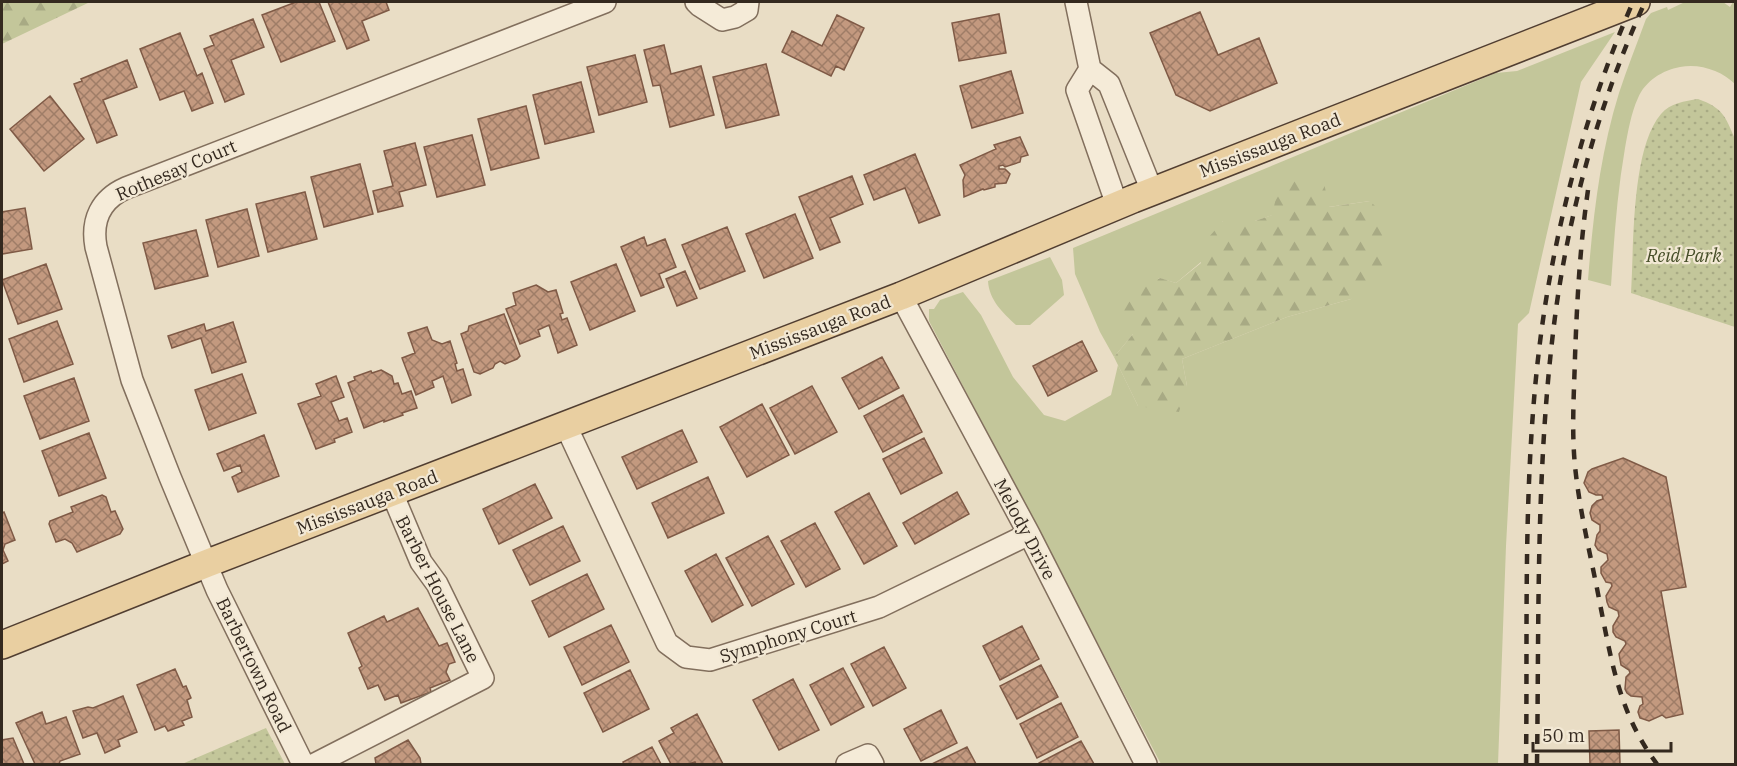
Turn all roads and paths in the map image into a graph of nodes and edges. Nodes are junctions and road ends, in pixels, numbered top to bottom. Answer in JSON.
{"nodes":[{"id":1,"x":605,"y":2,"type":"edge"},
{"id":2,"x":696,"y":2,"type":"edge"},
{"id":3,"x":748,"y":2,"type":"edge"},
{"id":4,"x":1076,"y":2,"type":"edge"},
{"id":5,"x":1636,"y":2,"type":"edge"},
{"id":6,"x":1090,"y":69,"type":"junction"},
{"id":7,"x":1152,"y":191,"type":"junction"},
{"id":8,"x":1117,"y":205,"type":"junction"},
{"id":9,"x":901,"y":296,"type":"junction"},
{"id":10,"x":566,"y":426,"type":"junction"},
{"id":11,"x":392,"y":493,"type":"junction"},
{"id":12,"x":1029,"y":534,"type":"junction"},
{"id":13,"x":207,"y":563,"type":"junction"},
{"id":14,"x":2,"y":645,"type":"edge"},
{"id":15,"x":870,"y":760,"type":"edge"},
{"id":16,"x":303,"y":765,"type":"edge"},
{"id":17,"x":315,"y":765,"type":"edge"},
{"id":18,"x":847,"y":765,"type":"edge"},
{"id":19,"x":1146,"y":765,"type":"edge"}],
"edges":[{"from":1,"to":13,"type":"street","name":"Rothesay Court"},
{"from":2,"to":3,"type":"street"},
{"from":4,"to":6,"type":"street"},
{"from":5,"to":7,"type":"main road","name":"Mississauga Road"},
{"from":6,"to":7,"type":"street"},
{"from":6,"to":8,"type":"street"},
{"from":7,"to":8,"type":"main road","name":"Mississauga Road"},
{"from":8,"to":9,"type":"main road","name":"Mississauga Road"},
{"from":9,"to":10,"type":"main road","name":"Mississauga Road"},
{"from":9,"to":12,"type":"street","name":"Melody Drive"},
{"from":10,"to":11,"type":"main road","name":"Mississauga Road"},
{"from":10,"to":12,"type":"street","name":"Symphony Court"},
{"from":11,"to":13,"type":"main road","name":"Mississauga Road"},
{"from":11,"to":17,"type":"street","name":"Barber House Lane"},
{"from":12,"to":19,"type":"street","name":"Melody Drive"},
{"from":13,"to":14,"type":"main road","name":"Mississauga Road"},
{"from":13,"to":16,"type":"street","name":"Barbertown Road"},
{"from":15,"to":18,"type":"street"}]}
